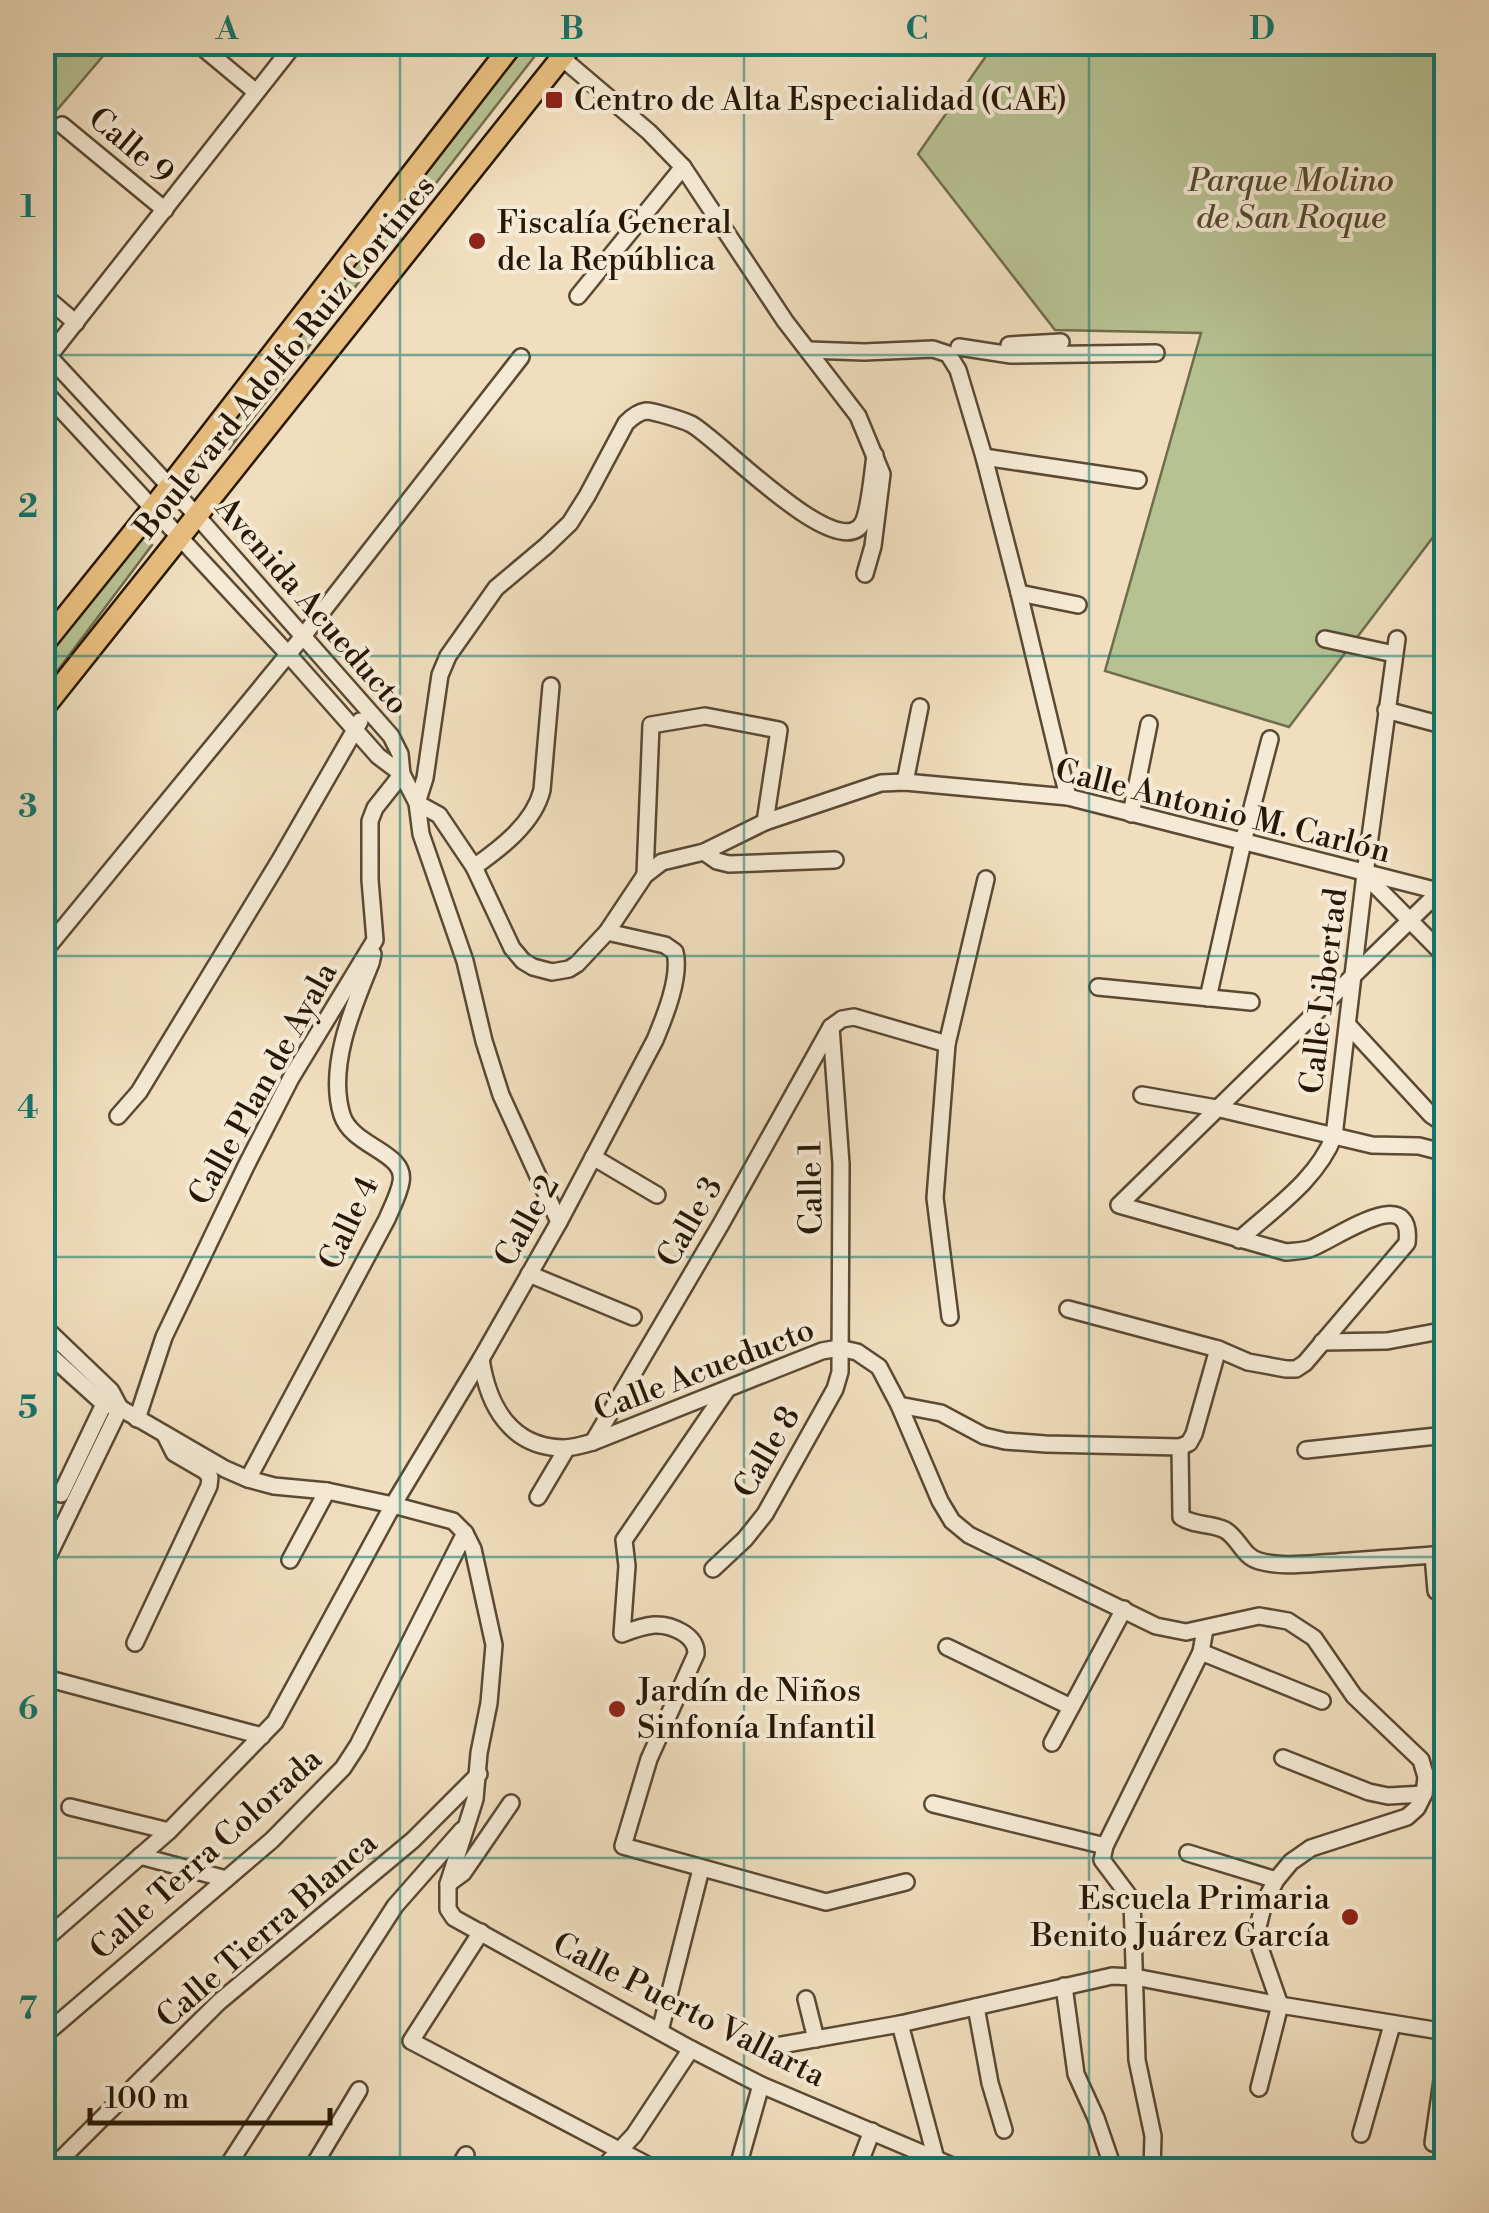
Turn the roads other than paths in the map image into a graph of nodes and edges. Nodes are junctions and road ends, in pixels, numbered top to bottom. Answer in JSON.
{"nodes":[{"id":1,"x":196,"y":42,"type":"edge"},
{"id":2,"x":296,"y":42,"type":"edge"},
{"id":3,"x":514,"y":42,"type":"edge"},
{"id":4,"x":568,"y":50,"type":"edge"},
{"id":5,"x":256,"y":92,"type":"junction"},
{"id":6,"x":62,"y":124,"type":"dead end"},
{"id":7,"x":683,"y":167,"type":"junction"},
{"id":8,"x":165,"y":210,"type":"junction"},
{"id":9,"x":42,"y":294,"type":"edge"},
{"id":10,"x":578,"y":296,"type":"dead end"},
{"id":11,"x":76,"y":323,"type":"junction"},
{"id":12,"x":1061,"y":342,"type":"dead end"},
{"id":13,"x":809,"y":350,"type":"junction"},
{"id":14,"x":954,"y":350,"type":"junction"},
{"id":15,"x":46,"y":352,"type":"edge"},
{"id":16,"x":1156,"y":352,"type":"dead end"},
{"id":17,"x":521,"y":357,"type":"dead end"},
{"id":18,"x":42,"y":389,"type":"edge"},
{"id":19,"x":876,"y":456,"type":"junction"},
{"id":20,"x":984,"y":457,"type":"junction"},
{"id":21,"x":1138,"y":480,"type":"dead end"},
{"id":22,"x":170,"y":486,"type":"junction"},
{"id":23,"x":153,"y":508,"type":"junction"},
{"id":24,"x":197,"y":516,"type":"junction"},
{"id":25,"x":179,"y":538,"type":"junction"},
{"id":26,"x":865,"y":574,"type":"dead end"},
{"id":27,"x":1019,"y":592,"type":"junction"},
{"id":28,"x":1078,"y":606,"type":"dead end"},
{"id":29,"x":304,"y":635,"type":"junction"},
{"id":30,"x":1325,"y":639,"type":"dead end"},
{"id":31,"x":42,"y":646,"type":"edge"},
{"id":32,"x":288,"y":654,"type":"junction"},
{"id":33,"x":551,"y":686,"type":"dead end"},
{"id":34,"x":920,"y":707,"type":"dead end"},
{"id":35,"x":42,"y":710,"type":"edge"},
{"id":36,"x":368,"y":710,"type":"junction"},
{"id":37,"x":1386,"y":710,"type":"junction"},
{"id":38,"x":1150,"y":724,"type":"dead end"},
{"id":39,"x":1446,"y":726,"type":"edge"},
{"id":40,"x":355,"y":729,"type":"junction"},
{"id":41,"x":1270,"y":739,"type":"dead end"},
{"id":42,"x":402,"y":774,"type":"junction"},
{"id":43,"x":905,"y":782,"type":"junction"},
{"id":44,"x":1068,"y":797,"type":"junction"},
{"id":45,"x":417,"y":803,"type":"junction"},
{"id":46,"x":1130,"y":814,"type":"junction"},
{"id":47,"x":766,"y":822,"type":"junction"},
{"id":48,"x":1243,"y":842,"type":"junction"},
{"id":49,"x":704,"y":852,"type":"junction"},
{"id":50,"x":835,"y":860,"type":"dead end"},
{"id":51,"x":474,"y":867,"type":"junction"},
{"id":52,"x":1364,"y":874,"type":"junction"},
{"id":53,"x":645,"y":875,"type":"junction"},
{"id":54,"x":986,"y":878,"type":"dead end"},
{"id":55,"x":1444,"y":889,"type":"edge"},
{"id":56,"x":1411,"y":919,"type":"junction"},
{"id":57,"x":607,"y":932,"type":"junction"},
{"id":58,"x":374,"y":940,"type":"junction"},
{"id":59,"x":42,"y":954,"type":"edge"},
{"id":60,"x":1446,"y":956,"type":"edge"},
{"id":61,"x":1355,"y":974,"type":"junction"},
{"id":62,"x":1098,"y":987,"type":"dead end"},
{"id":63,"x":1208,"y":998,"type":"junction"},
{"id":64,"x":1251,"y":1002,"type":"dead end"},
{"id":65,"x":1348,"y":1024,"type":"junction"},
{"id":66,"x":831,"y":1026,"type":"junction"},
{"id":67,"x":948,"y":1044,"type":"junction"},
{"id":68,"x":1142,"y":1095,"type":"dead end"},
{"id":69,"x":1216,"y":1108,"type":"junction"},
{"id":70,"x":118,"y":1116,"type":"dead end"},
{"id":71,"x":1446,"y":1125,"type":"edge"},
{"id":72,"x":1334,"y":1136,"type":"junction"},
{"id":73,"x":1446,"y":1153,"type":"edge"},
{"id":74,"x":593,"y":1157,"type":"junction"},
{"id":75,"x":658,"y":1195,"type":"dead end"},
{"id":76,"x":559,"y":1222,"type":"junction"},
{"id":77,"x":1239,"y":1240,"type":"junction"},
{"id":78,"x":529,"y":1274,"type":"junction"},
{"id":79,"x":1068,"y":1309,"type":"dead end"},
{"id":80,"x":950,"y":1316,"type":"dead end"},
{"id":81,"x":633,"y":1317,"type":"dead end"},
{"id":82,"x":42,"y":1325,"type":"edge"},
{"id":83,"x":1446,"y":1330,"type":"edge"},
{"id":84,"x":1322,"y":1342,"type":"junction"},
{"id":85,"x":42,"y":1348,"type":"edge"},
{"id":86,"x":839,"y":1348,"type":"junction"},
{"id":87,"x":1218,"y":1350,"type":"junction"},
{"id":88,"x":481,"y":1359,"type":"junction"},
{"id":89,"x":726,"y":1391,"type":"junction"},
{"id":90,"x":899,"y":1405,"type":"junction"},
{"id":91,"x":112,"y":1406,"type":"junction"},
{"id":92,"x":137,"y":1419,"type":"junction"},
{"id":93,"x":165,"y":1435,"type":"junction"},
{"id":94,"x":1446,"y":1435,"type":"edge"},
{"id":95,"x":593,"y":1442,"type":"junction"},
{"id":96,"x":1184,"y":1445,"type":"junction"},
{"id":97,"x":567,"y":1448,"type":"junction"},
{"id":98,"x":1306,"y":1450,"type":"dead end"},
{"id":99,"x":248,"y":1478,"type":"junction"},
{"id":100,"x":327,"y":1491,"type":"junction"},
{"id":101,"x":60,"y":1494,"type":"dead end"},
{"id":102,"x":538,"y":1497,"type":"dead end"},
{"id":103,"x":393,"y":1505,"type":"junction"},
{"id":104,"x":465,"y":1533,"type":"junction"},
{"id":105,"x":1440,"y":1554,"type":"edge"},
{"id":106,"x":290,"y":1560,"type":"dead end"},
{"id":107,"x":42,"y":1569,"type":"edge"},
{"id":108,"x":713,"y":1570,"type":"dead end"},
{"id":109,"x":1436,"y":1591,"type":"dead end"},
{"id":110,"x":1124,"y":1610,"type":"junction"},
{"id":111,"x":1205,"y":1628,"type":"junction"},
{"id":112,"x":135,"y":1643,"type":"dead end"},
{"id":113,"x":947,"y":1647,"type":"dead end"},
{"id":114,"x":1201,"y":1652,"type":"junction"},
{"id":115,"x":42,"y":1678,"type":"edge"},
{"id":116,"x":1322,"y":1701,"type":"dead end"},
{"id":117,"x":1071,"y":1707,"type":"junction"},
{"id":118,"x":262,"y":1736,"type":"junction"},
{"id":119,"x":1052,"y":1743,"type":"dead end"},
{"id":120,"x":1283,"y":1758,"type":"dead end"},
{"id":121,"x":478,"y":1774,"type":"junction"},
{"id":122,"x":1424,"y":1794,"type":"junction"},
{"id":123,"x":511,"y":1803,"type":"dead end"},
{"id":124,"x":933,"y":1804,"type":"dead end"},
{"id":125,"x":70,"y":1806,"type":"dead end"},
{"id":126,"x":468,"y":1823,"type":"junction"},
{"id":127,"x":168,"y":1831,"type":"junction"},
{"id":128,"x":1105,"y":1846,"type":"junction"},
{"id":129,"x":1188,"y":1853,"type":"dead end"},
{"id":130,"x":140,"y":1856,"type":"junction"},
{"id":131,"x":702,"y":1869,"type":"junction"},
{"id":132,"x":226,"y":1880,"type":"junction"},
{"id":133,"x":1276,"y":1880,"type":"junction"},
{"id":134,"x":906,"y":1882,"type":"dead end"},
{"id":135,"x":448,"y":1884,"type":"junction"},
{"id":136,"x":481,"y":1932,"type":"junction"},
{"id":137,"x":42,"y":1942,"type":"edge"},
{"id":138,"x":1135,"y":1976,"type":"junction"},
{"id":139,"x":1064,"y":1986,"type":"junction"},
{"id":140,"x":806,"y":1999,"type":"dead end"},
{"id":141,"x":1280,"y":2006,"type":"junction"},
{"id":142,"x":976,"y":2007,"type":"junction"},
{"id":143,"x":900,"y":2024,"type":"junction"},
{"id":144,"x":1392,"y":2025,"type":"junction"},
{"id":145,"x":660,"y":2031,"type":"junction"},
{"id":146,"x":1446,"y":2032,"type":"edge"},
{"id":147,"x":42,"y":2037,"type":"edge"},
{"id":148,"x":816,"y":2038,"type":"junction"},
{"id":149,"x":691,"y":2049,"type":"junction"},
{"id":150,"x":758,"y":2049,"type":"dead end"},
{"id":151,"x":1446,"y":2053,"type":"edge"},
{"id":152,"x":761,"y":2084,"type":"junction"},
{"id":153,"x":1259,"y":2088,"type":"dead end"},
{"id":154,"x":359,"y":2090,"type":"dead end"},
{"id":155,"x":1004,"y":2130,"type":"dead end"},
{"id":156,"x":872,"y":2131,"type":"junction"},
{"id":157,"x":1360,"y":2134,"type":"dead end"},
{"id":158,"x":1433,"y":2143,"type":"dead end"},
{"id":159,"x":618,"y":2151,"type":"junction"},
{"id":160,"x":466,"y":2155,"type":"dead end"},
{"id":161,"x":936,"y":2159,"type":"junction"},
{"id":162,"x":50,"y":2170,"type":"edge"},
{"id":163,"x":225,"y":2170,"type":"edge"},
{"id":164,"x":311,"y":2170,"type":"edge"},
{"id":165,"x":457,"y":2170,"type":"edge"},
{"id":166,"x":601,"y":2170,"type":"edge"},
{"id":167,"x":657,"y":2170,"type":"edge"},
{"id":168,"x":737,"y":2170,"type":"edge"},
{"id":169,"x":856,"y":2170,"type":"edge"},
{"id":170,"x":960,"y":2170,"type":"edge"},
{"id":171,"x":1112,"y":2170,"type":"edge"},
{"id":172,"x":1152,"y":2170,"type":"edge"}],
"edges":[{"from":1,"to":5,"type":"street"},
{"from":2,"to":5,"type":"street"},
{"from":3,"to":22,"type":"main road","name":"Boulevard Adolfo Ruiz Cortines"},
{"from":4,"to":7,"type":"street"},
{"from":4,"to":24,"type":"main road","name":"Boulevard Adolfo Ruiz Cortines"},
{"from":5,"to":8,"type":"street"},
{"from":6,"to":8,"type":"street","name":"Calle 9"},
{"from":7,"to":10,"type":"street"},
{"from":7,"to":13,"type":"street"},
{"from":8,"to":11,"type":"street"},
{"from":9,"to":11,"type":"street"},
{"from":11,"to":15,"type":"street"},
{"from":12,"to":14,"type":"street"},
{"from":13,"to":14,"type":"street"},
{"from":13,"to":19,"type":"street"},
{"from":14,"to":16,"type":"street"},
{"from":14,"to":20,"type":"street"},
{"from":15,"to":22,"type":"street","name":"Avenida Acueducto"},
{"from":17,"to":29,"type":"street"},
{"from":18,"to":23,"type":"street","name":"Avenida Acueducto"},
{"from":19,"to":26,"type":"street"},
{"from":19,"to":45,"type":"street"},
{"from":20,"to":21,"type":"street"},
{"from":20,"to":27,"type":"street"},
{"from":22,"to":23,"type":"main road","name":"Boulevard Adolfo Ruiz Cortines"},
{"from":22,"to":24,"type":"street","name":"Avenida Acueducto"},
{"from":23,"to":25,"type":"street","name":"Avenida Acueducto"},
{"from":23,"to":31,"type":"main road","name":"Boulevard Adolfo Ruiz Cortines"},
{"from":24,"to":25,"type":"main road","name":"Boulevard Adolfo Ruiz Cortines"},
{"from":24,"to":29,"type":"street","name":"Avenida Acueducto"},
{"from":25,"to":32,"type":"street","name":"Avenida Acueducto"},
{"from":25,"to":35,"type":"main road","name":"Boulevard Adolfo Ruiz Cortines"},
{"from":27,"to":28,"type":"street"},
{"from":27,"to":44,"type":"street"},
{"from":29,"to":32,"type":"street"},
{"from":29,"to":36,"type":"street","name":"Avenida Acueducto"},
{"from":30,"to":37,"type":"street","name":"Calle Libertad"},
{"from":32,"to":40,"type":"street","name":"Avenida Acueducto"},
{"from":32,"to":59,"type":"street"},
{"from":33,"to":51,"type":"street"},
{"from":34,"to":43,"type":"street"},
{"from":36,"to":40,"type":"street"},
{"from":36,"to":42,"type":"street","name":"Avenida Acueducto"},
{"from":37,"to":39,"type":"street"},
{"from":37,"to":52,"type":"street","name":"Calle Libertad"},
{"from":38,"to":46,"type":"street"},
{"from":40,"to":42,"type":"street","name":"Avenida Acueducto"},
{"from":40,"to":70,"type":"street"},
{"from":41,"to":48,"type":"street"},
{"from":42,"to":45,"type":"street","name":"Avenida Acueducto"},
{"from":42,"to":58,"type":"street","name":"Calle Plan de Ayala"},
{"from":43,"to":44,"type":"street","name":"Calle Antonio M. Carlón"},
{"from":43,"to":47,"type":"street","name":"Calle Antonio M. Carlón"},
{"from":44,"to":46,"type":"street","name":"Calle Antonio M. Carlón"},
{"from":45,"to":51,"type":"street"},
{"from":45,"to":76,"type":"street","name":"Avenida Acueducto"},
{"from":46,"to":48,"type":"street","name":"Calle Antonio M. Carlón"},
{"from":47,"to":49,"type":"street","name":"Calle Antonio M. Carlón"},
{"from":47,"to":53,"type":"street"},
{"from":48,"to":52,"type":"street","name":"Calle Antonio M. Carlón"},
{"from":48,"to":63,"type":"street"},
{"from":49,"to":50,"type":"street"},
{"from":49,"to":53,"type":"street","name":"Calle Antonio M. Carlón"},
{"from":51,"to":57,"type":"street"},
{"from":52,"to":55,"type":"street","name":"Calle Antonio M. Carlón"},
{"from":52,"to":56,"type":"street"},
{"from":52,"to":61,"type":"street","name":"Calle Libertad"},
{"from":53,"to":57,"type":"street"},
{"from":54,"to":67,"type":"street"},
{"from":55,"to":56,"type":"street"},
{"from":56,"to":60,"type":"street"},
{"from":56,"to":61,"type":"street"},
{"from":57,"to":74,"type":"street","name":"Calle 2"},
{"from":58,"to":92,"type":"street","name":"Calle Plan de Ayala"},
{"from":58,"to":99,"type":"street","name":"Calle 4"},
{"from":61,"to":65,"type":"street","name":"Calle Libertad"},
{"from":61,"to":69,"type":"street"},
{"from":62,"to":63,"type":"street"},
{"from":63,"to":64,"type":"street"},
{"from":65,"to":71,"type":"street"},
{"from":65,"to":72,"type":"street","name":"Calle Libertad"},
{"from":66,"to":67,"type":"street"},
{"from":66,"to":86,"type":"street","name":"Calle 1"},
{"from":66,"to":95,"type":"street","name":"Calle 3"},
{"from":67,"to":80,"type":"street"},
{"from":68,"to":69,"type":"street"},
{"from":69,"to":72,"type":"street"},
{"from":69,"to":77,"type":"street"},
{"from":72,"to":73,"type":"street"},
{"from":72,"to":77,"type":"street","name":"Calle Libertad"},
{"from":74,"to":75,"type":"street"},
{"from":74,"to":76,"type":"street","name":"Calle 2"},
{"from":76,"to":78,"type":"street","name":"Calle 2"},
{"from":77,"to":84,"type":"street"},
{"from":78,"to":81,"type":"street"},
{"from":78,"to":88,"type":"street","name":"Calle 2"},
{"from":79,"to":87,"type":"street"},
{"from":82,"to":91,"type":"street"},
{"from":83,"to":84,"type":"street"},
{"from":84,"to":87,"type":"street"},
{"from":85,"to":91,"type":"street"},
{"from":86,"to":89,"type":"street","name":"Calle Acueducto"},
{"from":86,"to":90,"type":"street","name":"Calle Acueducto"},
{"from":86,"to":108,"type":"street","name":"Calle 8"},
{"from":87,"to":96,"type":"street"},
{"from":88,"to":97,"type":"street","name":"Calle Acueducto"},
{"from":88,"to":103,"type":"street","name":"Calle 2"},
{"from":89,"to":95,"type":"street","name":"Calle Acueducto"},
{"from":89,"to":131,"type":"street"},
{"from":90,"to":96,"type":"street"},
{"from":90,"to":110,"type":"street","name":"Calle Acueducto"},
{"from":91,"to":92,"type":"street"},
{"from":91,"to":101,"type":"street"},
{"from":91,"to":107,"type":"street"},
{"from":92,"to":93,"type":"street"},
{"from":93,"to":99,"type":"street"},
{"from":93,"to":112,"type":"street"},
{"from":94,"to":98,"type":"street"},
{"from":95,"to":97,"type":"street","name":"Calle Acueducto"},
{"from":96,"to":105,"type":"street"},
{"from":97,"to":102,"type":"street"},
{"from":99,"to":100,"type":"street"},
{"from":100,"to":103,"type":"street"},
{"from":100,"to":106,"type":"street"},
{"from":103,"to":104,"type":"street"},
{"from":103,"to":118,"type":"street","name":"Calle 2"},
{"from":104,"to":121,"type":"street"},
{"from":104,"to":132,"type":"street","name":"Calle Terra Colorada"},
{"from":105,"to":109,"type":"street"},
{"from":110,"to":111,"type":"street","name":"Calle Acueducto"},
{"from":110,"to":117,"type":"street"},
{"from":111,"to":114,"type":"street"},
{"from":111,"to":122,"type":"street","name":"Calle Acueducto"},
{"from":113,"to":117,"type":"street"},
{"from":114,"to":116,"type":"street"},
{"from":114,"to":128,"type":"street"},
{"from":115,"to":118,"type":"street"},
{"from":117,"to":119,"type":"street"},
{"from":118,"to":127,"type":"street","name":"Calle 2"},
{"from":120,"to":122,"type":"street"},
{"from":121,"to":126,"type":"street"},
{"from":121,"to":162,"type":"street","name":"Calle Tierra Blanca"},
{"from":122,"to":133,"type":"street"},
{"from":123,"to":135,"type":"street"},
{"from":124,"to":128,"type":"street"},
{"from":125,"to":127,"type":"street"},
{"from":126,"to":135,"type":"street"},
{"from":126,"to":163,"type":"street"},
{"from":127,"to":130,"type":"street","name":"Calle 2"},
{"from":128,"to":138,"type":"street"},
{"from":129,"to":133,"type":"street"},
{"from":130,"to":132,"type":"street"},
{"from":130,"to":137,"type":"street","name":"Calle 2"},
{"from":131,"to":134,"type":"street"},
{"from":131,"to":145,"type":"street"},
{"from":132,"to":147,"type":"street","name":"Calle Terra Colorada"},
{"from":133,"to":141,"type":"street"},
{"from":135,"to":136,"type":"street","name":"Calle Puerto Vallarta"},
{"from":136,"to":145,"type":"street","name":"Calle Puerto Vallarta"},
{"from":136,"to":159,"type":"street"},
{"from":138,"to":139,"type":"street"},
{"from":138,"to":141,"type":"street"},
{"from":138,"to":172,"type":"street"},
{"from":139,"to":142,"type":"street"},
{"from":139,"to":171,"type":"street"},
{"from":140,"to":148,"type":"street"},
{"from":141,"to":144,"type":"street"},
{"from":141,"to":153,"type":"street"},
{"from":142,"to":143,"type":"street"},
{"from":142,"to":155,"type":"street"},
{"from":143,"to":148,"type":"street"},
{"from":143,"to":161,"type":"street"},
{"from":144,"to":146,"type":"street"},
{"from":144,"to":157,"type":"street"},
{"from":145,"to":149,"type":"street","name":"Calle Puerto Vallarta"},
{"from":148,"to":150,"type":"street"},
{"from":149,"to":152,"type":"street","name":"Calle Puerto Vallarta"},
{"from":149,"to":159,"type":"street"},
{"from":151,"to":158,"type":"street"},
{"from":152,"to":156,"type":"street","name":"Calle Puerto Vallarta"},
{"from":152,"to":168,"type":"street"},
{"from":154,"to":164,"type":"street"},
{"from":156,"to":161,"type":"street","name":"Calle Puerto Vallarta"},
{"from":156,"to":169,"type":"street"},
{"from":159,"to":166,"type":"street"},
{"from":159,"to":167,"type":"street"},
{"from":160,"to":165,"type":"street"},
{"from":161,"to":170,"type":"street","name":"Calle Puerto Vallarta"}]}
